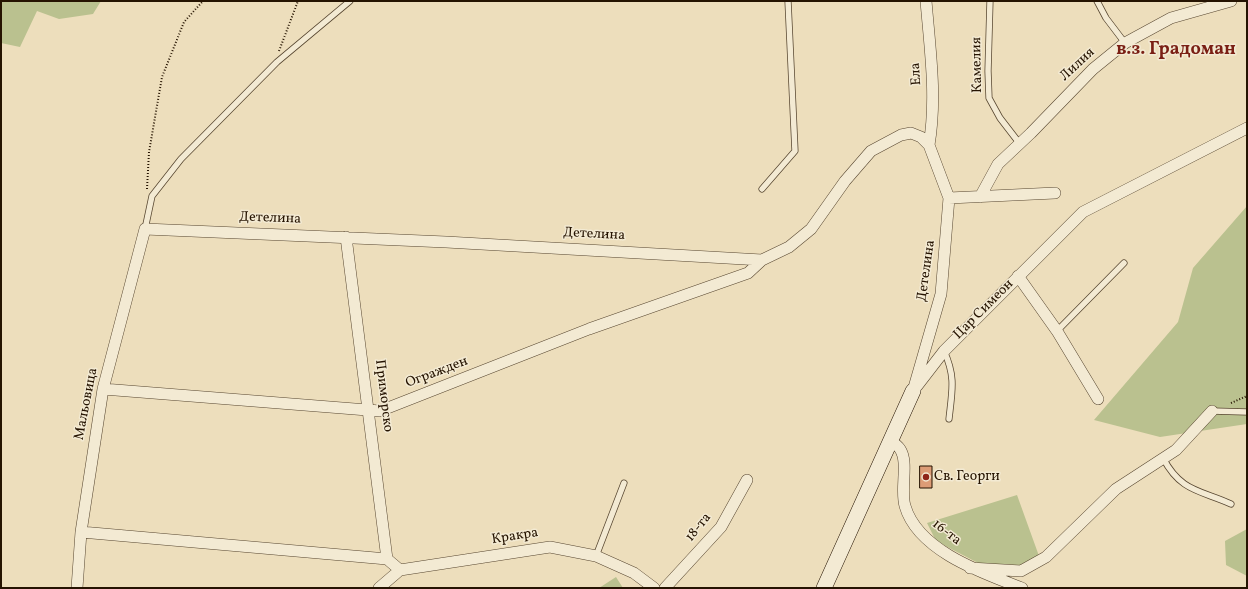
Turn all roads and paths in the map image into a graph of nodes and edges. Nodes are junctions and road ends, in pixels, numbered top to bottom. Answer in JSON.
{"nodes":[{"id":1,"x":203,"y":1,"type":"edge"},
{"id":2,"x":298,"y":1,"type":"edge"},
{"id":3,"x":350,"y":1,"type":"edge"},
{"id":4,"x":788,"y":1,"type":"edge"},
{"id":5,"x":926,"y":1,"type":"edge"},
{"id":6,"x":990,"y":1,"type":"edge"},
{"id":7,"x":1097,"y":1,"type":"edge"},
{"id":8,"x":1231,"y":1,"type":"edge"},
{"id":9,"x":1125,"y":43,"type":"junction"},
{"id":10,"x":278,"y":62,"type":"junction"},
{"id":11,"x":1247,"y":128,"type":"edge"},
{"id":12,"x":1020,"y":144,"type":"junction"},
{"id":13,"x":929,"y":145,"type":"junction"},
{"id":14,"x":762,"y":189,"type":"dead end"},
{"id":15,"x":147,"y":190,"type":"dead end"},
{"id":16,"x":1054,"y":193,"type":"dead end"},
{"id":17,"x":980,"y":197,"type":"junction"},
{"id":18,"x":949,"y":198,"type":"junction"},
{"id":19,"x":145,"y":229,"type":"junction"},
{"id":20,"x":346,"y":237,"type":"junction"},
{"id":21,"x":762,"y":260,"type":"junction"},
{"id":22,"x":1124,"y":263,"type":"dead end"},
{"id":23,"x":1018,"y":276,"type":"junction"},
{"id":24,"x":1057,"y":331,"type":"junction"},
{"id":25,"x":944,"y":350,"type":"junction"},
{"id":26,"x":104,"y":389,"type":"junction"},
{"id":27,"x":913,"y":391,"type":"junction"},
{"id":28,"x":1098,"y":399,"type":"dead end"},
{"id":29,"x":370,"y":410,"type":"junction"},
{"id":30,"x":1212,"y":411,"type":"joint"},
{"id":31,"x":1247,"y":412,"type":"edge"},
{"id":32,"x":949,"y":419,"type":"dead end"},
{"id":33,"x":891,"y":441,"type":"junction"},
{"id":34,"x":1163,"y":458,"type":"junction"},
{"id":35,"x":747,"y":480,"type":"dead end"},
{"id":36,"x":624,"y":483,"type":"dead end"},
{"id":37,"x":1231,"y":504,"type":"dead end"},
{"id":38,"x":81,"y":532,"type":"junction"},
{"id":39,"x":596,"y":556,"type":"junction"},
{"id":40,"x":387,"y":559,"type":"junction"},
{"id":41,"x":970,"y":568,"type":"junction"},
{"id":42,"x":400,"y":570,"type":"junction"},
{"id":43,"x":380,"y":587,"type":"edge"},
{"id":44,"x":77,"y":588,"type":"edge"},
{"id":45,"x":654,"y":588,"type":"edge"},
{"id":46,"x":664,"y":588,"type":"edge"},
{"id":47,"x":824,"y":588,"type":"edge"},
{"id":48,"x":1022,"y":588,"type":"edge"}],
"edges":[{"from":1,"to":15,"type":"path"},
{"from":2,"to":10,"type":"path"},
{"from":3,"to":10,"type":"lane"},
{"from":4,"to":14,"type":"lane"},
{"from":5,"to":13,"type":"street","name":"Ела"},
{"from":6,"to":12,"type":"lane","name":"Камелия"},
{"from":7,"to":9,"type":"lane"},
{"from":8,"to":9,"type":"street","name":"Лилия"},
{"from":9,"to":12,"type":"street","name":"Лилия"},
{"from":10,"to":19,"type":"lane"},
{"from":11,"to":23,"type":"street","name":"Цар Симеон"},
{"from":12,"to":17,"type":"street","name":"Лилия"},
{"from":13,"to":18,"type":"street","name":"Детелина"},
{"from":13,"to":21,"type":"street"},
{"from":16,"to":17,"type":"street"},
{"from":17,"to":18,"type":"street"},
{"from":18,"to":27,"type":"street","name":"Детелина"},
{"from":19,"to":20,"type":"street","name":"Детелина"},
{"from":19,"to":26,"type":"street","name":"Мальовица"},
{"from":20,"to":21,"type":"street","name":"Детелина"},
{"from":20,"to":29,"type":"street","name":"Приморско"},
{"from":21,"to":29,"type":"street","name":"Огражден"},
{"from":22,"to":24,"type":"lane"},
{"from":23,"to":24,"type":"street"},
{"from":23,"to":25,"type":"street","name":"Цар Симеон"},
{"from":24,"to":28,"type":"street"},
{"from":25,"to":27,"type":"street","name":"Цар Симеон"},
{"from":25,"to":32,"type":"lane"},
{"from":26,"to":29,"type":"street","name":"Огражден"},
{"from":26,"to":38,"type":"street","name":"Мальовица"},
{"from":27,"to":33,"type":"street","name":"Цар Симеон"},
{"from":29,"to":40,"type":"street","name":"Приморско"},
{"from":30,"to":31,"type":"lane"},
{"from":30,"to":34,"type":"street"},
{"from":33,"to":41,"type":"street","name":"16-та"},
{"from":33,"to":47,"type":"street","name":"Цар Симеон"},
{"from":34,"to":37,"type":"lane"},
{"from":34,"to":41,"type":"street"},
{"from":35,"to":46,"type":"street","name":"18-та"},
{"from":36,"to":39,"type":"lane"},
{"from":38,"to":40,"type":"street"},
{"from":38,"to":44,"type":"street","name":"Мальовица"},
{"from":39,"to":42,"type":"street","name":"Кракра"},
{"from":39,"to":45,"type":"street","name":"Кракра"},
{"from":40,"to":42,"type":"street"},
{"from":41,"to":48,"type":"street","name":"16-та"},
{"from":42,"to":43,"type":"street"}]}
